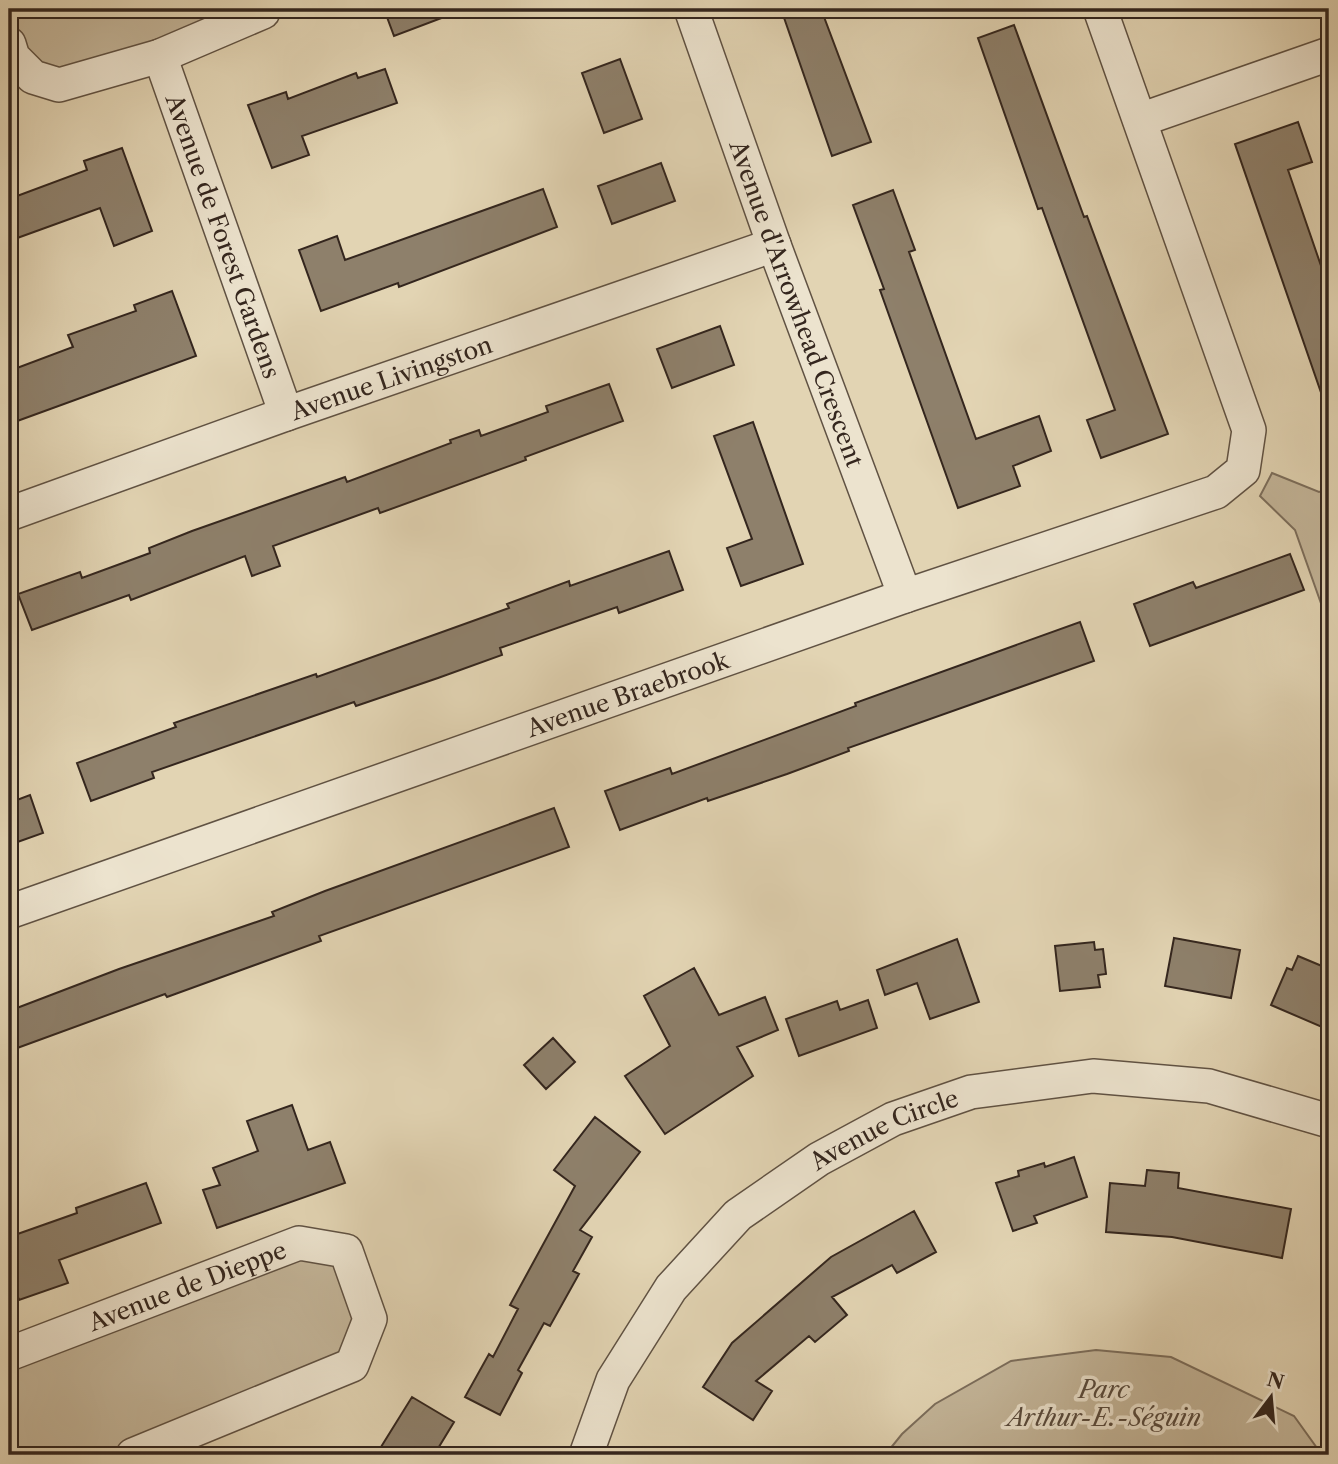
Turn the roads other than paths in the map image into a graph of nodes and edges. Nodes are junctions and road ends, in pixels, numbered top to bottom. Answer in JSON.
{"nodes":[{"id":1,"x":263,"y":9,"type":"edge"},
{"id":2,"x":691,"y":9,"type":"edge"},
{"id":3,"x":1100,"y":9,"type":"edge"},
{"id":4,"x":9,"y":44,"type":"edge"},
{"id":5,"x":1329,"y":54,"type":"edge"},
{"id":6,"x":160,"y":56,"type":"junction"},
{"id":7,"x":1140,"y":120,"type":"junction"},
{"id":8,"x":774,"y":245,"type":"junction"},
{"id":9,"x":286,"y":414,"type":"junction"},
{"id":10,"x":9,"y":514,"type":"edge"},
{"id":11,"x":905,"y":596,"type":"junction"},
{"id":12,"x":9,"y":912,"type":"edge"},
{"id":13,"x":1329,"y":1121,"type":"edge"},
{"id":14,"x":9,"y":1354,"type":"edge"},
{"id":15,"x":133,"y":1455,"type":"edge"},
{"id":16,"x":586,"y":1455,"type":"edge"}],
"edges":[{"from":1,"to":6,"type":"street"},
{"from":2,"to":8,"type":"street","name":"Avenue d'Arrowhead Crescent"},
{"from":3,"to":7,"type":"street"},
{"from":4,"to":6,"type":"street"},
{"from":5,"to":7,"type":"street"},
{"from":6,"to":9,"type":"street","name":"Avenue de Forest Gardens"},
{"from":7,"to":11,"type":"street","name":"Avenue Braebrook"},
{"from":8,"to":9,"type":"street","name":"Avenue Livingston"},
{"from":8,"to":11,"type":"street","name":"Avenue d'Arrowhead Crescent"},
{"from":9,"to":10,"type":"street","name":"Avenue Livingston"},
{"from":11,"to":12,"type":"street","name":"Avenue Braebrook"},
{"from":13,"to":16,"type":"street","name":"Avenue Circle"},
{"from":14,"to":15,"type":"street","name":"Avenue de Dieppe"}]}
